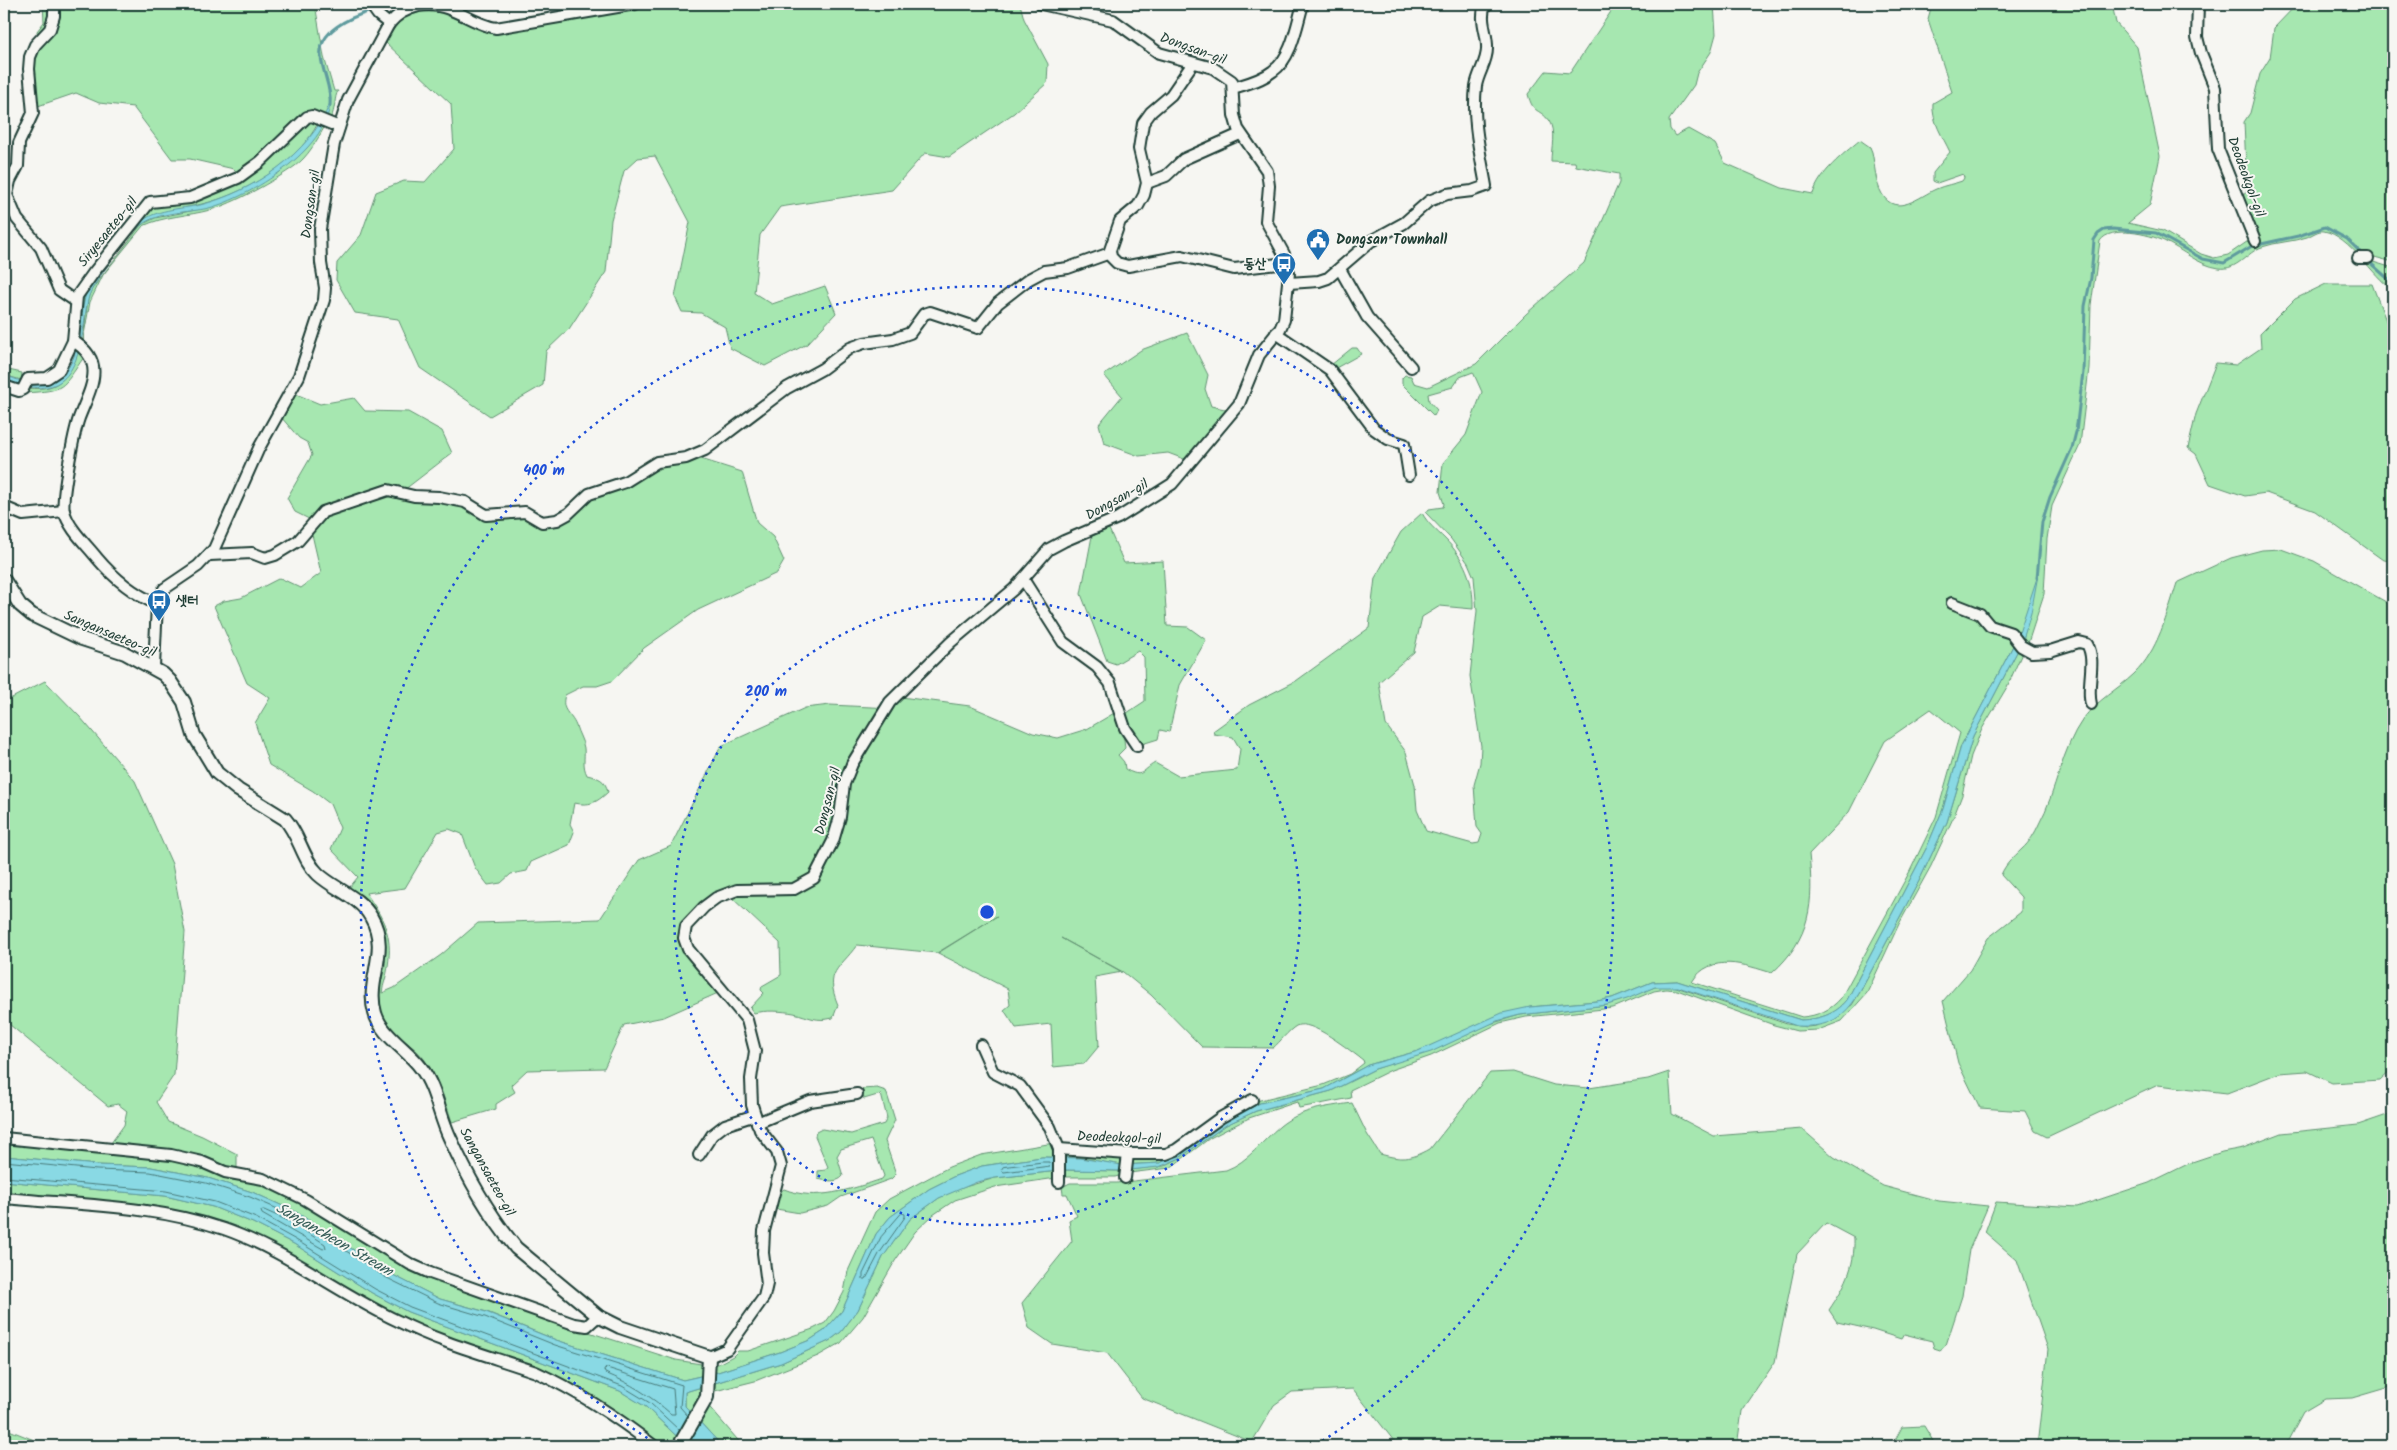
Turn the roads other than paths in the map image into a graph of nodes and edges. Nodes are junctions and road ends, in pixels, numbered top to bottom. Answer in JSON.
{"nodes":[{"id":1,"x":54,"y":4,"type":"edge"},
{"id":2,"x":370,"y":4,"type":"edge"},
{"id":3,"x":634,"y":4,"type":"edge"},
{"id":4,"x":1041,"y":4,"type":"edge"},
{"id":5,"x":1303,"y":4,"type":"edge"},
{"id":6,"x":1485,"y":4,"type":"edge"},
{"id":7,"x":2198,"y":4,"type":"edge"},
{"id":8,"x":389,"y":24,"type":"junction"},
{"id":9,"x":1193,"y":63,"type":"junction"},
{"id":10,"x":1233,"y":88,"type":"junction"},
{"id":11,"x":339,"y":127,"type":"junction"},
{"id":12,"x":1240,"y":134,"type":"junction"},
{"id":13,"x":1147,"y":183,"type":"junction"},
{"id":14,"x":2255,"y":241,"type":"dead end"},
{"id":15,"x":1110,"y":253,"type":"junction"},
{"id":16,"x":1287,"y":263,"type":"junction"},
{"id":17,"x":1340,"y":269,"type":"junction"},
{"id":18,"x":1289,"y":283,"type":"junction"},
{"id":19,"x":75,"y":301,"type":"junction"},
{"id":20,"x":1276,"y":333,"type":"junction"},
{"id":21,"x":77,"y":343,"type":"junction"},
{"id":22,"x":1411,"y":367,"type":"dead end"},
{"id":23,"x":4,"y":386,"type":"edge"},
{"id":24,"x":1408,"y":475,"type":"dead end"},
{"id":25,"x":4,"y":508,"type":"edge"},
{"id":26,"x":64,"y":511,"type":"junction"},
{"id":27,"x":210,"y":555,"type":"junction"},
{"id":28,"x":1023,"y":579,"type":"junction"},
{"id":29,"x":4,"y":580,"type":"edge"},
{"id":30,"x":1952,"y":603,"type":"dead end"},
{"id":31,"x":157,"y":604,"type":"junction"},
{"id":32,"x":154,"y":668,"type":"junction"},
{"id":33,"x":2091,"y":704,"type":"dead end"},
{"id":34,"x":1137,"y":746,"type":"dead end"},
{"id":35,"x":981,"y":1045,"type":"dead end"},
{"id":36,"x":857,"y":1094,"type":"dead end"},
{"id":37,"x":1252,"y":1100,"type":"dead end"},
{"id":38,"x":756,"y":1119,"type":"junction"},
{"id":39,"x":4,"y":1138,"type":"edge"},
{"id":40,"x":1059,"y":1151,"type":"junction"},
{"id":41,"x":699,"y":1155,"type":"dead end"},
{"id":42,"x":1128,"y":1156,"type":"junction"},
{"id":43,"x":1125,"y":1176,"type":"dead end"},
{"id":44,"x":1059,"y":1180,"type":"dead end"},
{"id":45,"x":4,"y":1198,"type":"edge"},
{"id":46,"x":598,"y":1316,"type":"junction"},
{"id":47,"x":709,"y":1360,"type":"junction"},
{"id":48,"x":654,"y":1446,"type":"edge"},
{"id":49,"x":679,"y":1446,"type":"edge"}],
"edges":[{"from":1,"to":19,"type":"street"},
{"from":2,"to":8,"type":"street"},
{"from":3,"to":8,"type":"street","name":"Dongsan-gil"},
{"from":4,"to":9,"type":"street","name":"Dongsan-gil"},
{"from":5,"to":10,"type":"street"},
{"from":6,"to":17,"type":"street"},
{"from":7,"to":14,"type":"street","name":"Deodeokgol-gil"},
{"from":8,"to":11,"type":"street","name":"Dongsan-gil"},
{"from":9,"to":10,"type":"street","name":"Dongsan-gil"},
{"from":9,"to":13,"type":"street"},
{"from":10,"to":12,"type":"street","name":"Dongsan-gil"},
{"from":11,"to":19,"type":"street","name":"Siryesaeteo-gil"},
{"from":11,"to":27,"type":"street","name":"Dongsan-gil"},
{"from":12,"to":13,"type":"street"},
{"from":12,"to":16,"type":"street","name":"Dongsan-gil"},
{"from":13,"to":15,"type":"street"},
{"from":15,"to":16,"type":"street"},
{"from":15,"to":27,"type":"street"},
{"from":16,"to":18,"type":"street","name":"Dongsan-gil"},
{"from":17,"to":18,"type":"street"},
{"from":17,"to":22,"type":"street"},
{"from":18,"to":20,"type":"street","name":"Dongsan-gil"},
{"from":19,"to":21,"type":"street"},
{"from":20,"to":24,"type":"street"},
{"from":20,"to":28,"type":"street","name":"Dongsan-gil"},
{"from":21,"to":23,"type":"street"},
{"from":21,"to":26,"type":"street"},
{"from":25,"to":26,"type":"street"},
{"from":26,"to":31,"type":"street"},
{"from":27,"to":31,"type":"street","name":"Dongsan-gil"},
{"from":28,"to":34,"type":"street"},
{"from":28,"to":38,"type":"street","name":"Dongsan-gil"},
{"from":29,"to":32,"type":"street","name":"Sangansaeteo-gil"},
{"from":30,"to":33,"type":"street"},
{"from":31,"to":32,"type":"street"},
{"from":32,"to":46,"type":"street","name":"Sangansaeteo-gil"},
{"from":35,"to":40,"type":"street","name":"Deodeokgol-gil"},
{"from":36,"to":38,"type":"street"},
{"from":37,"to":42,"type":"street","name":"Deodeokgol-gil"},
{"from":38,"to":41,"type":"street"},
{"from":38,"to":47,"type":"street","name":"Dongsan-gil"},
{"from":39,"to":46,"type":"street"},
{"from":40,"to":42,"type":"street","name":"Deodeokgol-gil"},
{"from":40,"to":44,"type":"street"},
{"from":42,"to":43,"type":"street"},
{"from":45,"to":48,"type":"street"},
{"from":46,"to":47,"type":"street","name":"Sangansaeteo-gil"},
{"from":47,"to":49,"type":"street"}]}
